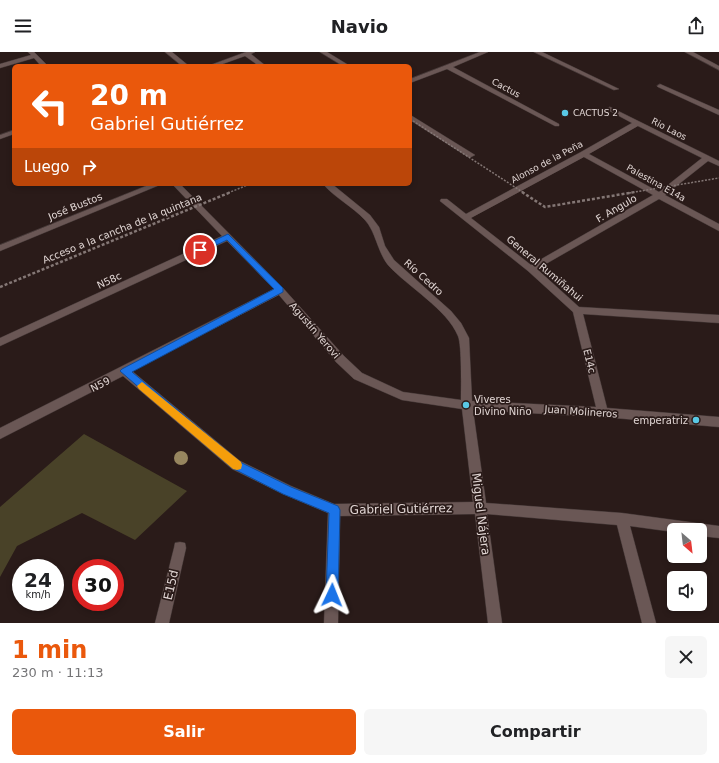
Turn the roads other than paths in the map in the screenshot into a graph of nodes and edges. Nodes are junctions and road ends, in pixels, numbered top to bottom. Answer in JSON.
{"nodes":[{"id":1,"x":168,"y":52,"type":"edge"},
{"id":2,"x":323,"y":52,"type":"edge"},
{"id":3,"x":485,"y":52,"type":"edge"},
{"id":4,"x":537,"y":52,"type":"edge"},
{"id":5,"x":688,"y":52,"type":"edge"},
{"id":6,"x":249,"y":53,"type":"edge"},
{"id":7,"x":33,"y":54,"type":"edge"},
{"id":8,"x":43,"y":64,"type":"edge"},
{"id":9,"x":183,"y":64,"type":"edge"},
{"id":10,"x":217,"y":64,"type":"edge"},
{"id":11,"x":261,"y":64,"type":"edge"},
{"id":12,"x":344,"y":64,"type":"edge"},
{"id":13,"x":0,"y":66,"type":"edge"},
{"id":14,"x":447,"y":66,"type":"junction"},
{"id":15,"x":719,"y":68,"type":"edge"},
{"id":16,"x":412,"y":80,"type":"edge"},
{"id":17,"x":660,"y":86,"type":"dead end"},
{"id":18,"x":616,"y":89,"type":"dead end"},
{"id":19,"x":610,"y":109,"type":"dead end"},
{"id":20,"x":719,"y":112,"type":"edge"},
{"id":21,"x":412,"y":119,"type":"edge"},
{"id":22,"x":637,"y":123,"type":"junction"},
{"id":23,"x":557,"y":125,"type":"dead end"},
{"id":24,"x":12,"y":133,"type":"edge"},
{"id":25,"x":0,"y":137,"type":"edge"},
{"id":26,"x":471,"y":154,"type":"dead end"},
{"id":27,"x":584,"y":154,"type":"junction"},
{"id":28,"x":707,"y":158,"type":"junction"},
{"id":29,"x":719,"y":164,"type":"edge"},
{"id":30,"x":153,"y":186,"type":"edge"},
{"id":31,"x":178,"y":186,"type":"edge"},
{"id":32,"x":329,"y":186,"type":"edge"},
{"id":33,"x":658,"y":196,"type":"junction"},
{"id":34,"x":444,"y":201,"type":"dead end"},
{"id":35,"x":466,"y":216,"type":"junction"},
{"id":36,"x":719,"y":228,"type":"edge"},
{"id":37,"x":228,"y":237,"type":"junction"},
{"id":38,"x":0,"y":248,"type":"edge"},
{"id":39,"x":531,"y":269,"type":"junction"},
{"id":40,"x":280,"y":290,"type":"junction"},
{"id":41,"x":577,"y":310,"type":"junction"},
{"id":42,"x":719,"y":319,"type":"edge"},
{"id":43,"x":0,"y":342,"type":"edge"},
{"id":44,"x":125,"y":371,"type":"junction"},
{"id":45,"x":467,"y":404,"type":"junction"},
{"id":46,"x":603,"y":412,"type":"junction"},
{"id":47,"x":719,"y":422,"type":"edge"},
{"id":48,"x":0,"y":434,"type":"edge"},
{"id":49,"x":481,"y":508,"type":"junction"},
{"id":50,"x":334,"y":510,"type":"junction"},
{"id":51,"x":622,"y":520,"type":"junction"},
{"id":52,"x":719,"y":532,"type":"edge"},
{"id":53,"x":180,"y":548,"type":"dead end"},
{"id":54,"x":162,"y":623,"type":"edge"},
{"id":55,"x":331,"y":623,"type":"edge"},
{"id":56,"x":495,"y":623,"type":"edge"},
{"id":57,"x":649,"y":623,"type":"edge"}],
"edges":[{"from":1,"to":9,"type":"street"},
{"from":2,"to":12,"type":"street"},
{"from":3,"to":14,"type":"street"},
{"from":4,"to":18,"type":"street"},
{"from":5,"to":15,"type":"street"},
{"from":6,"to":10,"type":"street"},
{"from":6,"to":11,"type":"street"},
{"from":7,"to":8,"type":"street"},
{"from":7,"to":13,"type":"street"},
{"from":14,"to":16,"type":"street"},
{"from":14,"to":23,"type":"street","name":"Cactus"},
{"from":17,"to":20,"type":"street"},
{"from":19,"to":22,"type":"street","name":"Rio Laos"},
{"from":21,"to":26,"type":"street"},
{"from":22,"to":27,"type":"street","name":"Alonso de la Peña"},
{"from":22,"to":28,"type":"street","name":"Rio Laos"},
{"from":24,"to":25,"type":"street"},
{"from":27,"to":33,"type":"street","name":"Palestina E14a"},
{"from":27,"to":35,"type":"street","name":"Alonso de la Peña"},
{"from":28,"to":29,"type":"street","name":"Rio Laos"},
{"from":28,"to":33,"type":"street","name":"F. Angulo"},
{"from":30,"to":38,"type":"street","name":"José Bustos"},
{"from":31,"to":37,"type":"street","name":"Agustín Yerovi"},
{"from":32,"to":45,"type":"street","name":"Río Cedro"},
{"from":33,"to":36,"type":"street","name":"Palestina E14a"},
{"from":33,"to":39,"type":"street","name":"F. Angulo"},
{"from":34,"to":35,"type":"street","name":"General Rumiñahui"},
{"from":35,"to":39,"type":"street","name":"General Rumiñahui"},
{"from":37,"to":40,"type":"street","name":"Agustín Yerovi"},
{"from":37,"to":43,"type":"street","name":"N58c"},
{"from":39,"to":41,"type":"street","name":"General Rumiñahui"},
{"from":40,"to":44,"type":"street","name":"N59"},
{"from":40,"to":45,"type":"street","name":"Agustín Yerovi"},
{"from":41,"to":42,"type":"street","name":"General Rumiñahui"},
{"from":41,"to":46,"type":"street","name":"E14c"},
{"from":44,"to":48,"type":"street","name":"N59"},
{"from":44,"to":50,"type":"street","name":"Gabriel Gutiérrez"},
{"from":45,"to":46,"type":"street","name":"Juan Molineros"},
{"from":45,"to":49,"type":"street","name":"Miguel Nájera"},
{"from":46,"to":47,"type":"street","name":"Juan Molineros"},
{"from":49,"to":50,"type":"street","name":"Gabriel Gutiérrez"},
{"from":49,"to":51,"type":"street","name":"Gabriel Gutiérrez"},
{"from":49,"to":56,"type":"street","name":"Miguel Nájera"},
{"from":50,"to":55,"type":"street"},
{"from":51,"to":52,"type":"street","name":"Gabriel Gutiérrez"},
{"from":51,"to":57,"type":"street"},
{"from":53,"to":54,"type":"street","name":"E15d"}]}
